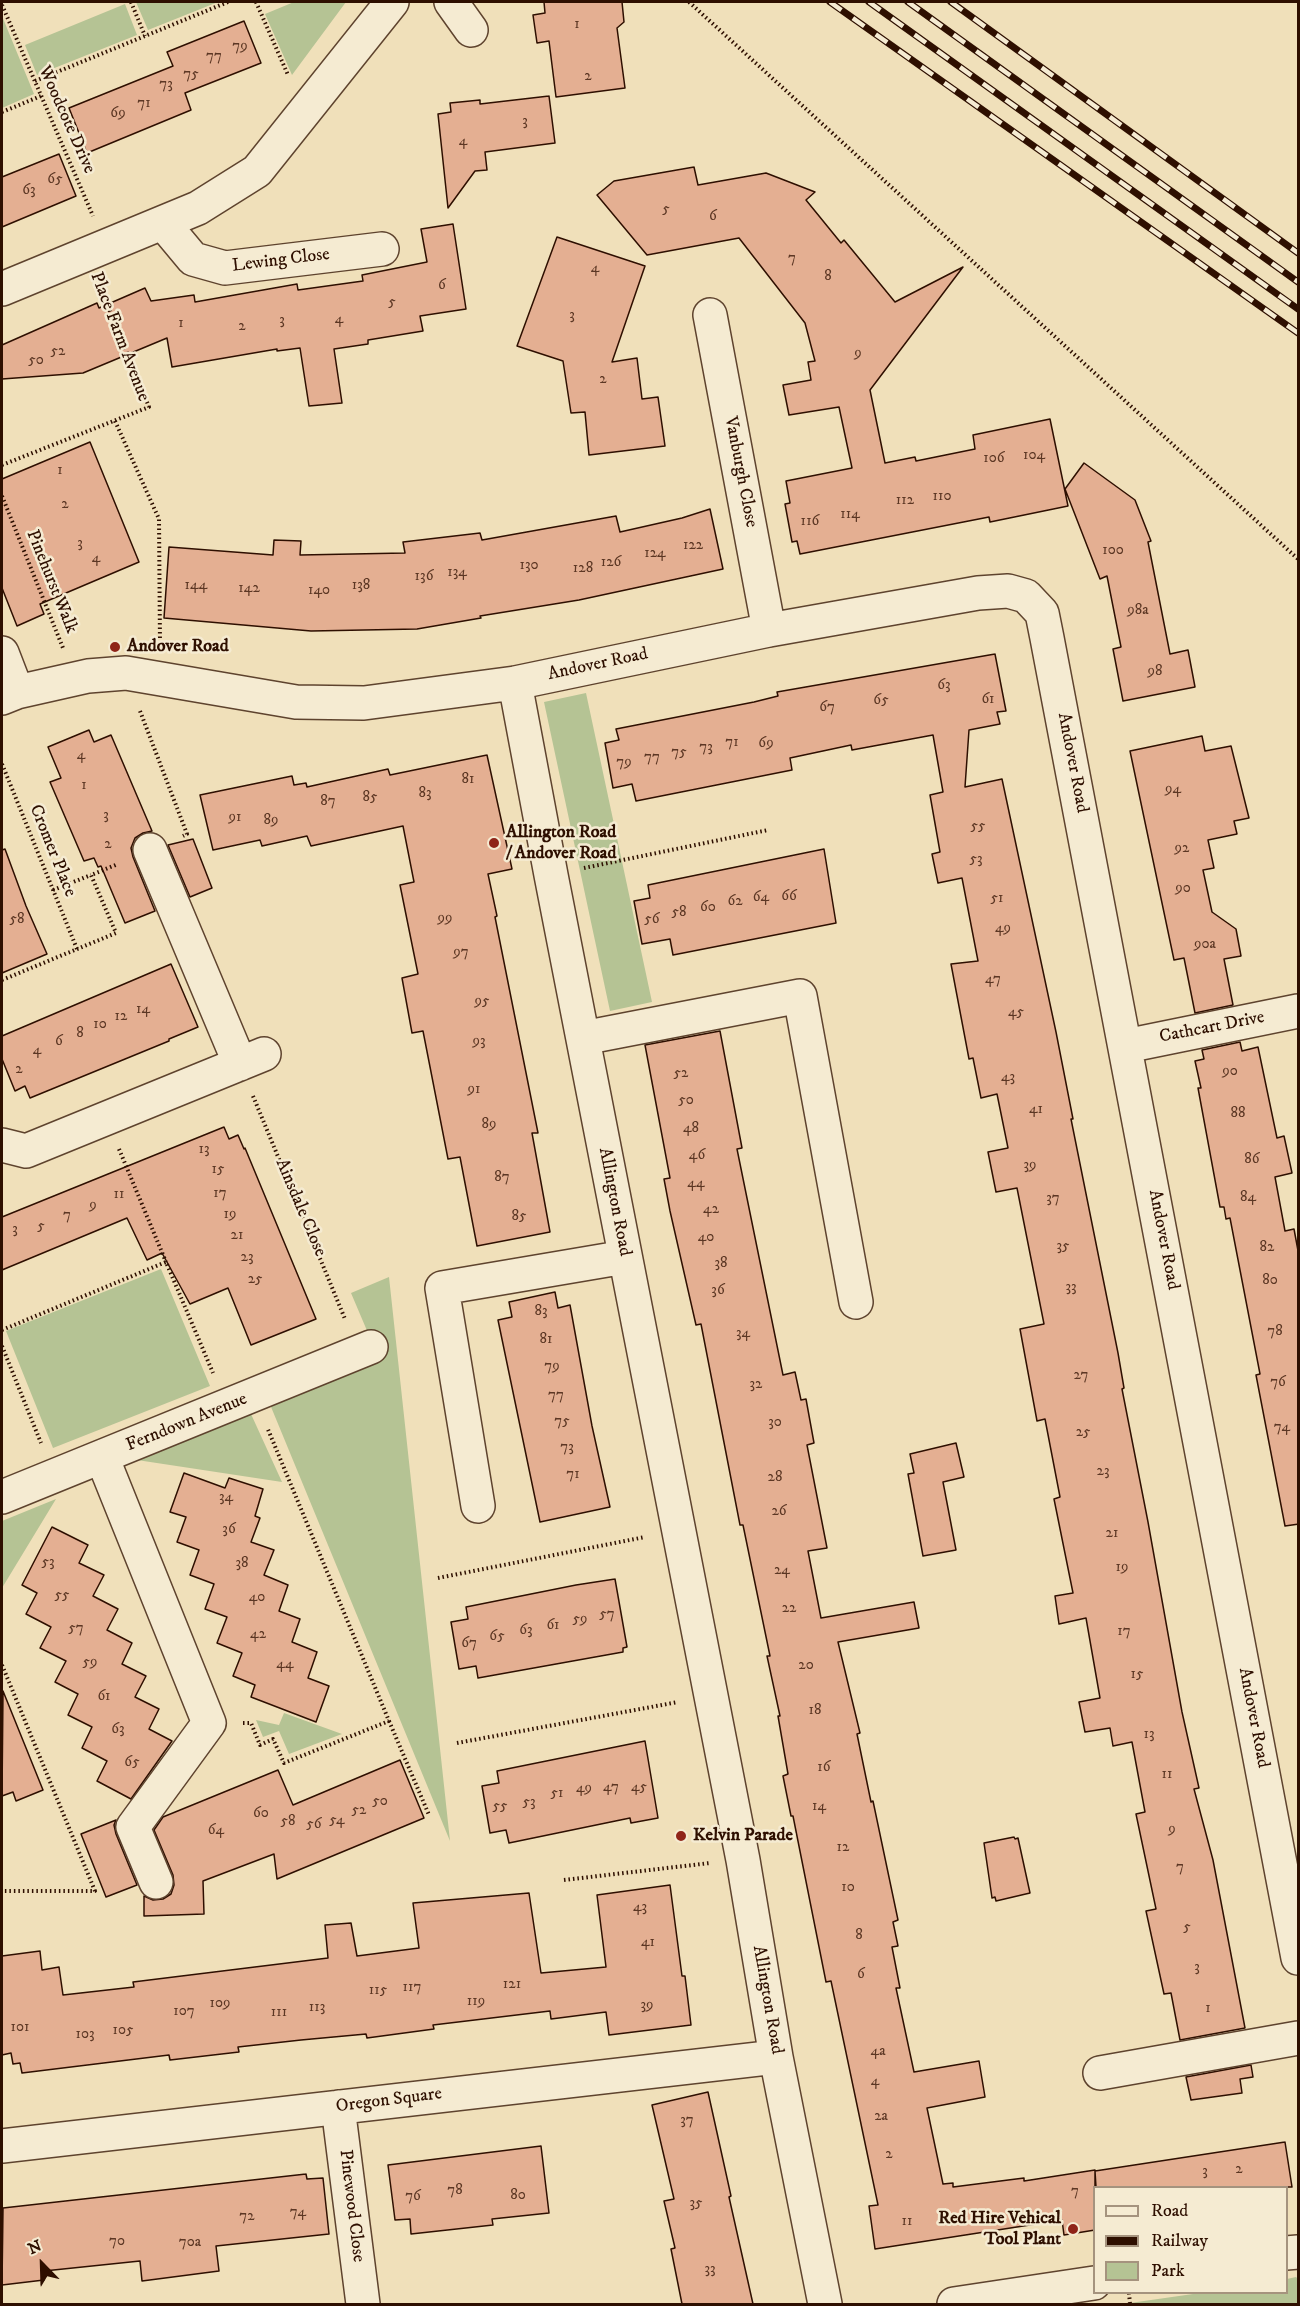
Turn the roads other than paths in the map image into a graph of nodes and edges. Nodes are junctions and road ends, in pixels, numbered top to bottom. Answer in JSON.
{"nodes":[{"id":1,"x":392,"y":2,"type":"edge"},
{"id":2,"x":451,"y":2,"type":"edge"},
{"id":3,"x":471,"y":30,"type":"dead end"},
{"id":4,"x":163,"y":223,"type":"junction"},
{"id":5,"x":382,"y":249,"type":"dead end"},
{"id":6,"x":2,"y":289,"type":"edge"},
{"id":7,"x":710,"y":315,"type":"dead end"},
{"id":8,"x":769,"y":630,"type":"junction"},
{"id":9,"x":2,"y":653,"type":"edge"},
{"id":10,"x":515,"y":682,"type":"junction"},
{"id":11,"x":9,"y":695,"type":"edge"},
{"id":12,"x":150,"y":850,"type":"dead end"},
{"id":13,"x":1299,"y":1011,"type":"edge"},
{"id":14,"x":583,"y":1038,"type":"junction"},
{"id":15,"x":1126,"y":1046,"type":"junction"},
{"id":16,"x":2,"y":1145,"type":"edge"},
{"id":17,"x":625,"y":1257,"type":"junction"},
{"id":18,"x":856,"y":1302,"type":"dead end"},
{"id":19,"x":365,"y":1350,"type":"road end"},
{"id":20,"x":102,"y":1457,"type":"junction"},
{"id":21,"x":2,"y":1497,"type":"edge"},
{"id":22,"x":478,"y":1506,"type":"dead end"},
{"id":23,"x":156,"y":1882,"type":"dead end"},
{"id":24,"x":1299,"y":1958,"type":"edge"},
{"id":25,"x":1299,"y":2038,"type":"edge"},
{"id":26,"x":776,"y":2057,"type":"junction"},
{"id":27,"x":1100,"y":2073,"type":"dead end"},
{"id":28,"x":338,"y":2107,"type":"junction"},
{"id":29,"x":2,"y":2146,"type":"edge"},
{"id":30,"x":1093,"y":2283,"type":"edge"},
{"id":31,"x":363,"y":2304,"type":"edge"},
{"id":32,"x":825,"y":2304,"type":"edge"},
{"id":33,"x":954,"y":2304,"type":"edge"}],
"edges":[{"from":1,"to":4,"type":"street","name":"Place Farm Avenue"},
{"from":2,"to":3,"type":"street"},
{"from":4,"to":5,"type":"street","name":"Lewing Close"},
{"from":4,"to":6,"type":"street","name":"Place Farm Avenue"},
{"from":7,"to":8,"type":"street","name":"Vanburgh Close"},
{"from":8,"to":10,"type":"street","name":"Andover Road"},
{"from":8,"to":15,"type":"street","name":"Andover Road"},
{"from":9,"to":11,"type":"street"},
{"from":10,"to":11,"type":"street","name":"Andover Road"},
{"from":10,"to":14,"type":"street","name":"Allington Road"},
{"from":12,"to":16,"type":"street"},
{"from":13,"to":15,"type":"street","name":"Cathcart Drive"},
{"from":14,"to":17,"type":"street","name":"Allington Road"},
{"from":14,"to":18,"type":"street"},
{"from":15,"to":24,"type":"street","name":"Andover Road"},
{"from":17,"to":22,"type":"street"},
{"from":17,"to":26,"type":"street","name":"Allington Road"},
{"from":19,"to":20,"type":"street","name":"Ferndown Avenue"},
{"from":20,"to":21,"type":"street","name":"Ferndown Avenue"},
{"from":20,"to":23,"type":"street"},
{"from":25,"to":27,"type":"street"},
{"from":26,"to":28,"type":"street","name":"Oregon Square"},
{"from":26,"to":32,"type":"street","name":"Allington Road"},
{"from":28,"to":29,"type":"street","name":"Oregon Square"},
{"from":28,"to":31,"type":"street","name":"Pinewood Close"},
{"from":30,"to":33,"type":"street"}]}
